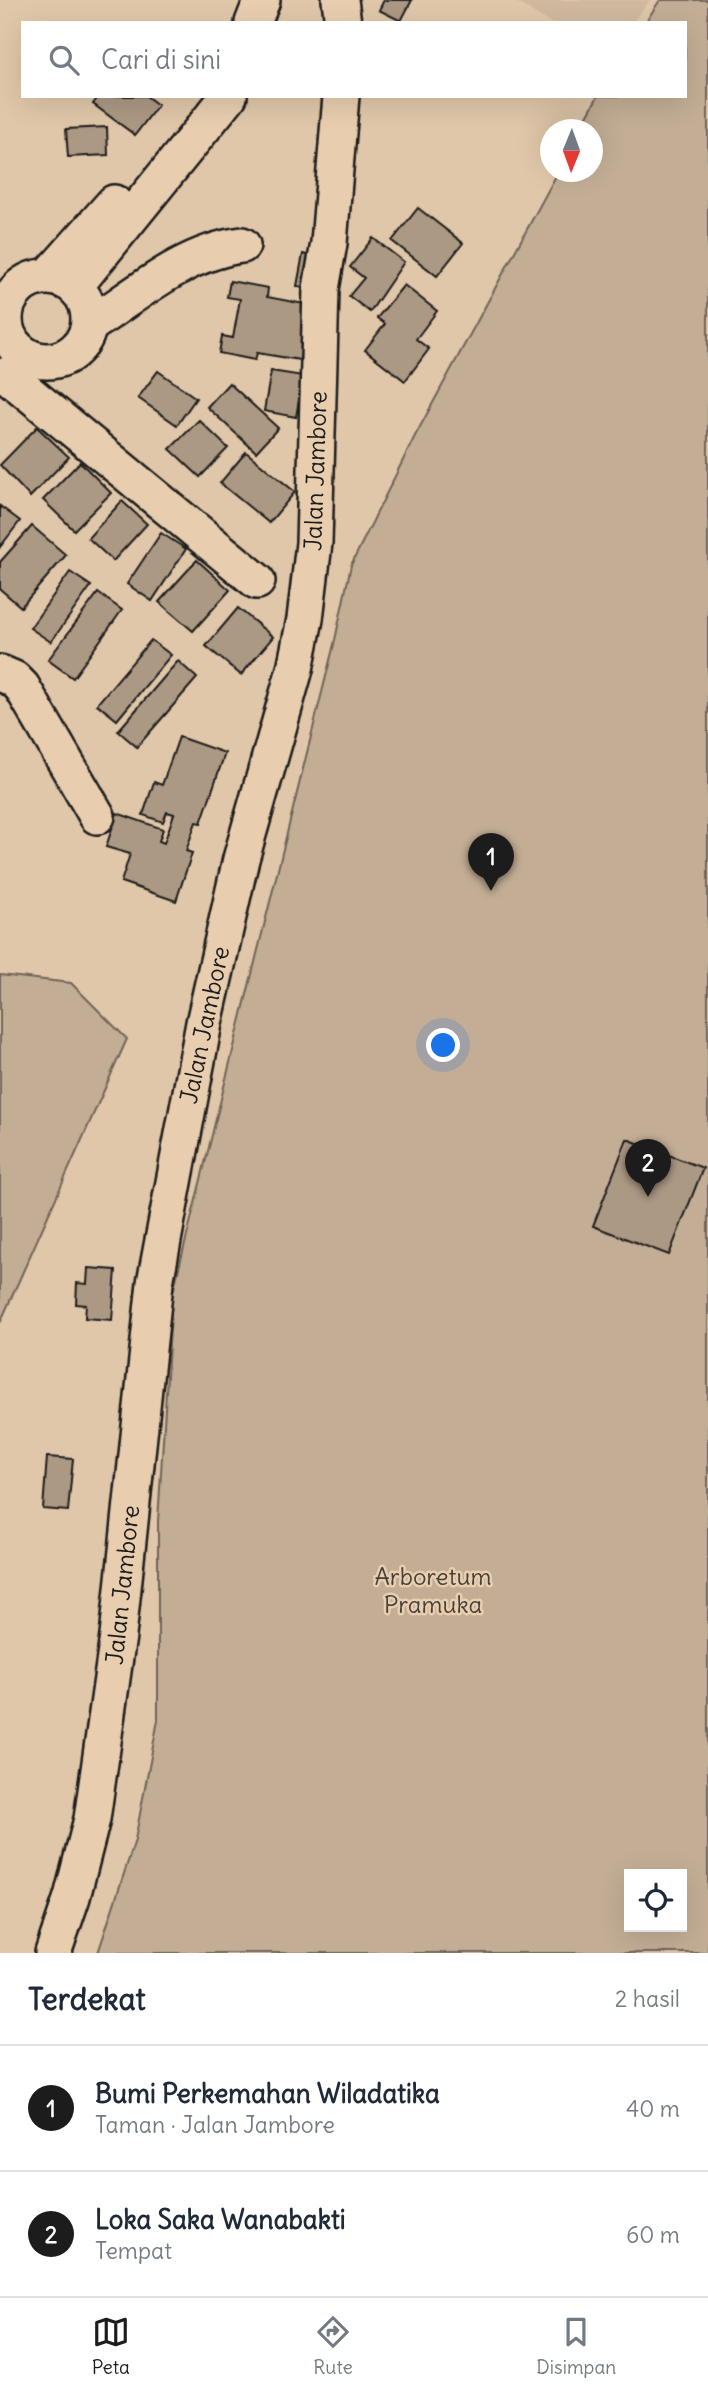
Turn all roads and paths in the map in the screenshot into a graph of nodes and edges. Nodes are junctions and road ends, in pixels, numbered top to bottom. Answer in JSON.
{"nodes":[{"id":1,"x":262,"y":0,"type":"edge"},
{"id":2,"x":280,"y":0,"type":"edge"},
{"id":3,"x":340,"y":0,"type":"edge"},
{"id":4,"x":254,"y":21,"type":"edge"},
{"id":5,"x":273,"y":21,"type":"edge"},
{"id":6,"x":344,"y":21,"type":"edge"},
{"id":7,"x":204,"y":98,"type":"edge"},
{"id":8,"x":227,"y":98,"type":"edge"},
{"id":9,"x":341,"y":98,"type":"edge"},
{"id":10,"x":242,"y":245,"type":"dead end"},
{"id":11,"x":62,"y":281,"type":"junction"},
{"id":12,"x":90,"y":325,"type":"junction"},
{"id":13,"x":10,"y":372,"type":"edge"},
{"id":14,"x":257,"y":581,"type":"dead end"},
{"id":15,"x":0,"y":673,"type":"edge"},
{"id":16,"x":97,"y":816,"type":"dead end"},
{"id":17,"x":54,"y":1953,"type":"edge"}],
"edges":[{"from":1,"to":4,"type":"street"},
{"from":2,"to":5,"type":"street"},
{"from":3,"to":6,"type":"street"},
{"from":7,"to":11,"type":"street"},
{"from":8,"to":11,"type":"street"},
{"from":9,"to":17,"type":"street","name":"Jalan Jambore"},
{"from":10,"to":12,"type":"street"},
{"from":11,"to":12,"type":"street"},
{"from":11,"to":13,"type":"street"},
{"from":12,"to":13,"type":"street"},
{"from":13,"to":14,"type":"street"},
{"from":15,"to":16,"type":"street"}]}
